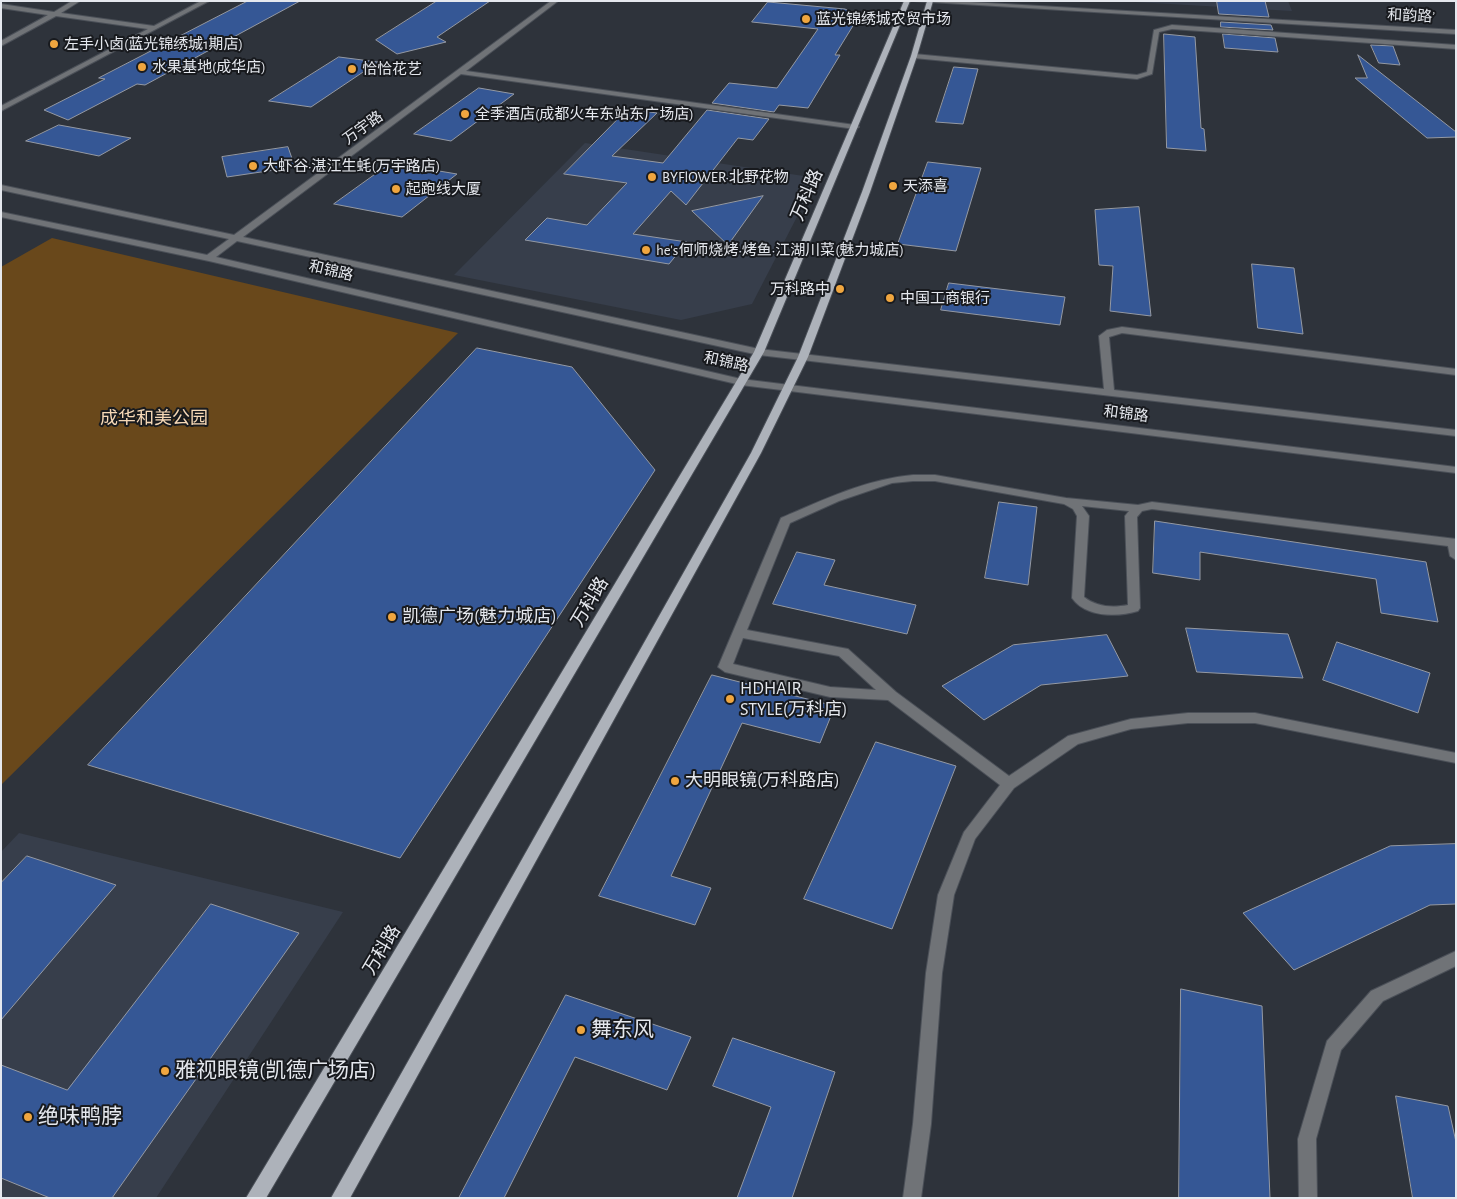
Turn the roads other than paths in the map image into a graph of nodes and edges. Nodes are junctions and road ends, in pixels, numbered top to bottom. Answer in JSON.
{"nodes":[{"id":1,"x":77,"y":1,"type":"edge"},
{"id":2,"x":206,"y":1,"type":"edge"},
{"id":3,"x":549,"y":1,"type":"edge"},
{"id":4,"x":555,"y":1,"type":"edge"},
{"id":5,"x":907,"y":1,"type":"edge"},
{"id":6,"x":925,"y":2,"type":"edge"},
{"id":7,"x":1,"y":6,"type":"edge"},
{"id":8,"x":54,"y":14,"type":"junction"},
{"id":9,"x":155,"y":28,"type":"junction"},
{"id":10,"x":1456,"y":32,"type":"edge"},
{"id":11,"x":1,"y":44,"type":"edge"},
{"id":12,"x":1456,"y":47,"type":"edge"},
{"id":13,"x":914,"y":56,"type":"junction"},
{"id":14,"x":462,"y":72,"type":"junction"},
{"id":15,"x":1,"y":109,"type":"edge"},
{"id":16,"x":855,"y":127,"type":"junction"},
{"id":17,"x":1,"y":187,"type":"edge"},
{"id":18,"x":1,"y":214,"type":"edge"},
{"id":19,"x":238,"y":238,"type":"junction"},
{"id":20,"x":208,"y":258,"type":"junction"},
{"id":21,"x":760,"y":352,"type":"junction"},
{"id":22,"x":803,"y":357,"type":"junction"},
{"id":23,"x":1456,"y":372,"type":"edge"},
{"id":24,"x":741,"y":382,"type":"junction"},
{"id":25,"x":787,"y":388,"type":"junction"},
{"id":26,"x":1109,"y":391,"type":"junction"},
{"id":27,"x":1456,"y":433,"type":"edge"},
{"id":28,"x":1456,"y":470,"type":"edge"},
{"id":29,"x":1066,"y":501,"type":"junction"},
{"id":30,"x":1138,"y":509,"type":"junction"},
{"id":31,"x":1454,"y":543,"type":"edge"},
{"id":32,"x":1456,"y":556,"type":"edge"},
{"id":33,"x":738,"y":633,"type":"junction"},
{"id":34,"x":891,"y":695,"type":"junction"},
{"id":35,"x":1456,"y":758,"type":"edge"},
{"id":36,"x":1009,"y":784,"type":"junction"},
{"id":37,"x":1456,"y":958,"type":"edge"},
{"id":38,"x":255,"y":1198,"type":"edge"},
{"id":39,"x":340,"y":1198,"type":"edge"},
{"id":40,"x":912,"y":1198,"type":"edge"},
{"id":41,"x":1308,"y":1198,"type":"edge"}],
"edges":[{"from":1,"to":8,"type":"street"},
{"from":2,"to":9,"type":"street"},
{"from":3,"to":14,"type":"street","name":"万宇路"},
{"from":4,"to":14,"type":"street","name":"万宇路"},
{"from":5,"to":16,"type":"main road","name":"万科路"},
{"from":6,"to":10,"type":"street","name":"和韵路’"},
{"from":6,"to":13,"type":"main road"},
{"from":7,"to":8,"type":"street"},
{"from":8,"to":9,"type":"street"},
{"from":8,"to":11,"type":"street"},
{"from":9,"to":15,"type":"street"},
{"from":12,"to":13,"type":"street"},
{"from":13,"to":22,"type":"main road"},
{"from":14,"to":16,"type":"street"},
{"from":14,"to":19,"type":"street","name":"万宇路"},
{"from":16,"to":21,"type":"main road","name":"万科路"},
{"from":17,"to":19,"type":"street"},
{"from":18,"to":20,"type":"street","name":"和锦路"},
{"from":19,"to":20,"type":"street","name":"万宇路"},
{"from":19,"to":21,"type":"street"},
{"from":20,"to":24,"type":"street","name":"和锦路"},
{"from":21,"to":22,"type":"street"},
{"from":21,"to":24,"type":"main road","name":"万科路"},
{"from":22,"to":25,"type":"main road"},
{"from":22,"to":26,"type":"street"},
{"from":23,"to":26,"type":"street"},
{"from":24,"to":25,"type":"street","name":"和锦路"},
{"from":24,"to":38,"type":"main road","name":"万科路"},
{"from":25,"to":28,"type":"street","name":"和锦路"},
{"from":25,"to":39,"type":"main road"},
{"from":26,"to":27,"type":"street"},
{"from":29,"to":30,"type":"street"},
{"from":29,"to":30,"type":"street"},
{"from":29,"to":33,"type":"street"},
{"from":30,"to":31,"type":"street"},
{"from":31,"to":32,"type":"street"},
{"from":33,"to":34,"type":"street"},
{"from":33,"to":34,"type":"street"},
{"from":34,"to":36,"type":"street"},
{"from":35,"to":36,"type":"street"},
{"from":36,"to":40,"type":"street"},
{"from":37,"to":41,"type":"street"}]}
